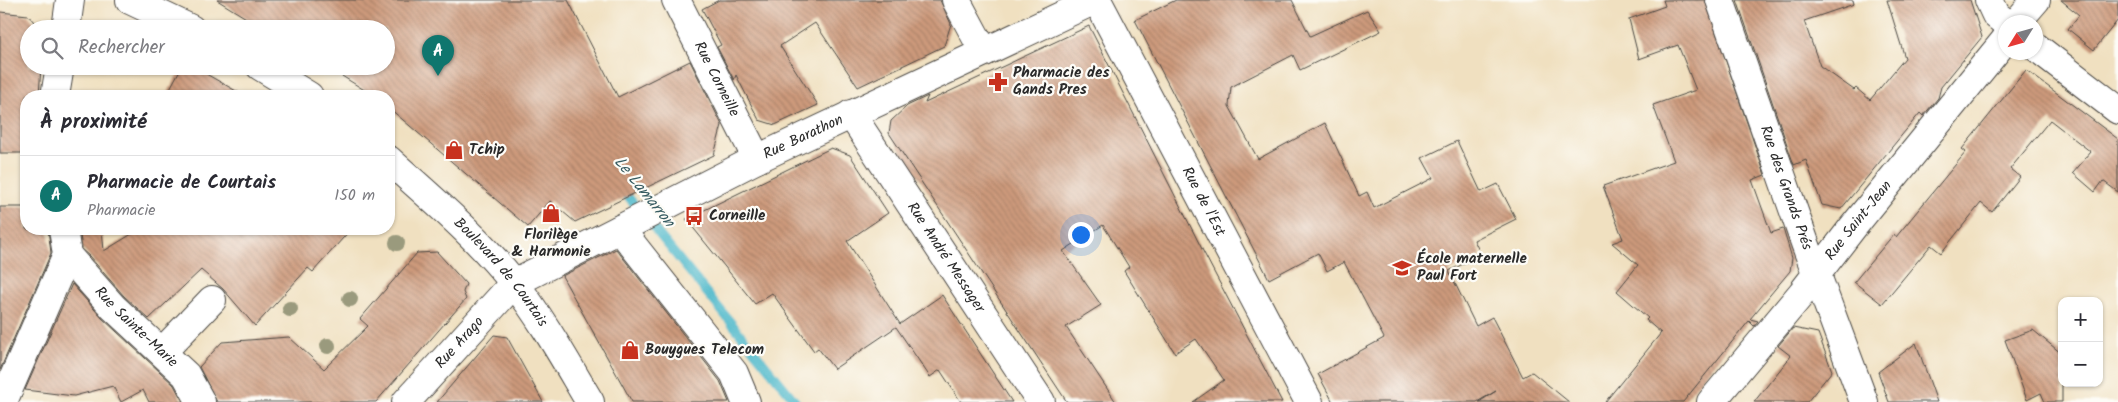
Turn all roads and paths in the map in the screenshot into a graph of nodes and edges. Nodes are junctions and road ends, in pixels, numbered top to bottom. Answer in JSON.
{"nodes":[{"id":1,"x":70,"y":0,"type":"edge"},
{"id":2,"x":130,"y":0,"type":"edge"},
{"id":3,"x":676,"y":0,"type":"edge"},
{"id":4,"x":956,"y":0,"type":"edge"},
{"id":5,"x":1096,"y":0,"type":"edge"},
{"id":6,"x":1720,"y":0,"type":"edge"},
{"id":7,"x":1989,"y":0,"type":"edge"},
{"id":8,"x":2036,"y":0,"type":"edge"},
{"id":9,"x":2023,"y":15,"type":"edge"},
{"id":10,"x":1998,"y":17,"type":"edge"},
{"id":11,"x":67,"y":20,"type":"edge"},
{"id":12,"x":173,"y":20,"type":"edge"},
{"id":13,"x":1998,"y":49,"type":"edge"},
{"id":14,"x":984,"y":52,"type":"junction"},
{"id":15,"x":2043,"y":52,"type":"edge"},
{"id":16,"x":58,"y":75,"type":"edge"},
{"id":17,"x":275,"y":75,"type":"edge"},
{"id":18,"x":56,"y":90,"type":"edge"},
{"id":19,"x":299,"y":90,"type":"edge"},
{"id":20,"x":2116,"y":104,"type":"edge"},
{"id":21,"x":851,"y":114,"type":"junction"},
{"id":22,"x":757,"y":158,"type":"junction"},
{"id":23,"x":395,"y":166,"type":"edge"},
{"id":24,"x":620,"y":229,"type":"junction"},
{"id":25,"x":65,"y":242,"type":"edge"},
{"id":26,"x":1817,"y":274,"type":"junction"},
{"id":27,"x":514,"y":283,"type":"junction"},
{"id":28,"x":212,"y":300,"type":"dead end"},
{"id":29,"x":162,"y":352,"type":"junction"},
{"id":30,"x":3,"y":402,"type":"edge"},
{"id":31,"x":201,"y":402,"type":"edge"},
{"id":32,"x":406,"y":402,"type":"edge"},
{"id":33,"x":590,"y":402,"type":"edge"},
{"id":34,"x":746,"y":402,"type":"edge"},
{"id":35,"x":1042,"y":402,"type":"edge"},
{"id":36,"x":1309,"y":402,"type":"edge"},
{"id":37,"x":1711,"y":402,"type":"edge"},
{"id":38,"x":1864,"y":402,"type":"edge"}],
"edges":[{"from":1,"to":11,"type":"street"},
{"from":2,"to":12,"type":"street"},
{"from":3,"to":22,"type":"street","name":"Rue Corneille"},
{"from":4,"to":14,"type":"street"},
{"from":5,"to":14,"type":"street","name":"Rue Barathon"},
{"from":5,"to":36,"type":"street","name":"Rue de l'Est"},
{"from":6,"to":26,"type":"street","name":"Rue des Grands Prés"},
{"from":7,"to":10,"type":"street"},
{"from":8,"to":9,"type":"street"},
{"from":13,"to":26,"type":"street","name":"Rue Saint-Jean"},
{"from":14,"to":21,"type":"street","name":"Rue Barathon"},
{"from":15,"to":20,"type":"street"},
{"from":16,"to":18,"type":"street"},
{"from":17,"to":19,"type":"street"},
{"from":21,"to":22,"type":"street","name":"Rue Barathon"},
{"from":21,"to":35,"type":"street","name":"Rue André Messager"},
{"from":22,"to":24,"type":"street","name":"Rue Barathon"},
{"from":23,"to":27,"type":"street","name":"Boulevard de Courtais"},
{"from":24,"to":27,"type":"street","name":"Rue Barathon"},
{"from":24,"to":34,"type":"street"},
{"from":25,"to":29,"type":"street","name":"Rue Sainte-Marie"},
{"from":25,"to":30,"type":"street"},
{"from":26,"to":37,"type":"street","name":"Rue Saint-Jean"},
{"from":26,"to":38,"type":"street","name":"Rue des Grands Prés"},
{"from":27,"to":32,"type":"street","name":"Rue Arago"},
{"from":27,"to":33,"type":"street","name":"Boulevard de Courtais"},
{"from":28,"to":29,"type":"street"},
{"from":29,"to":31,"type":"street","name":"Rue Sainte-Marie"}]}
